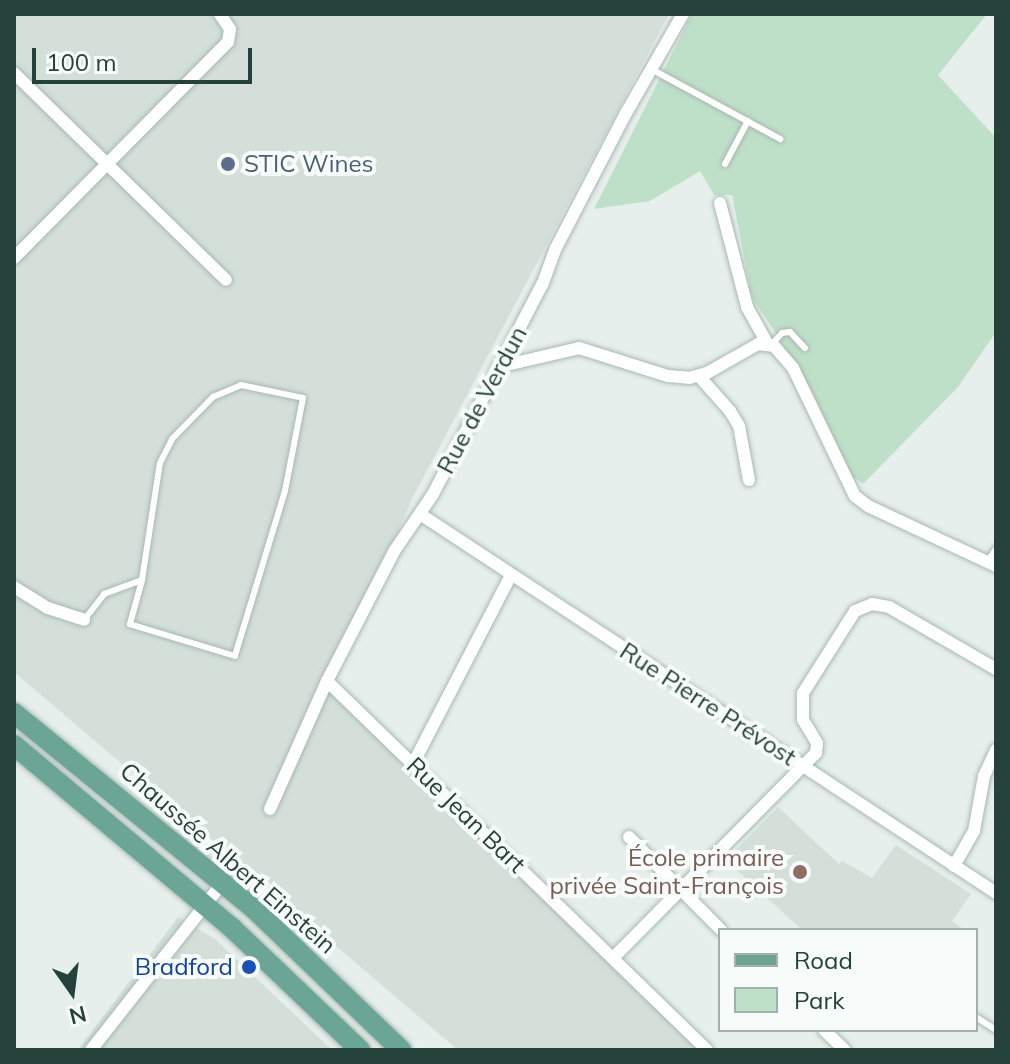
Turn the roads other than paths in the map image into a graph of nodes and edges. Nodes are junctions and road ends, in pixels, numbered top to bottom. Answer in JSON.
{"nodes":[{"id":1,"x":220,"y":14,"type":"edge"},
{"id":2,"x":683,"y":14,"type":"edge"},
{"id":3,"x":653,"y":70,"type":"junction"},
{"id":4,"x":14,"y":73,"type":"edge"},
{"id":5,"x":748,"y":121,"type":"junction"},
{"id":6,"x":780,"y":139,"type":"dead end"},
{"id":7,"x":107,"y":164,"type":"junction"},
{"id":8,"x":725,"y":164,"type":"dead end"},
{"id":9,"x":720,"y":203,"type":"dead end"},
{"id":10,"x":14,"y":258,"type":"edge"},
{"id":11,"x":226,"y":280,"type":"dead end"},
{"id":12,"x":769,"y":344,"type":"junction"},
{"id":13,"x":805,"y":348,"type":"dead end"},
{"id":14,"x":498,"y":367,"type":"junction"},
{"id":15,"x":699,"y":376,"type":"junction"},
{"id":16,"x":749,"y":480,"type":"dead end"},
{"id":17,"x":420,"y":514,"type":"junction"},
{"id":18,"x":996,"y":549,"type":"edge"},
{"id":19,"x":992,"y":564,"type":"edge"},
{"id":20,"x":511,"y":575,"type":"junction"},
{"id":21,"x":142,"y":580,"type":"junction"},
{"id":22,"x":14,"y":587,"type":"edge"},
{"id":23,"x":84,"y":620,"type":"joint"},
{"id":24,"x":996,"y":669,"type":"edge"},
{"id":25,"x":327,"y":681,"type":"junction"},
{"id":26,"x":14,"y":713,"type":"edge"},
{"id":27,"x":14,"y":745,"type":"edge"},
{"id":28,"x":996,"y":750,"type":"edge"},
{"id":29,"x":413,"y":764,"type":"junction"},
{"id":30,"x":804,"y":766,"type":"junction"},
{"id":31,"x":270,"y":809,"type":"dead end"},
{"id":32,"x":629,"y":837,"type":"dead end"},
{"id":33,"x":954,"y":866,"type":"junction"},
{"id":34,"x":223,"y":882,"type":"junction"},
{"id":35,"x":680,"y":890,"type":"junction"},
{"id":36,"x":996,"y":893,"type":"edge"},
{"id":37,"x":205,"y":905,"type":"junction"},
{"id":38,"x":719,"y":928,"type":"edge"},
{"id":39,"x":613,"y":958,"type":"junction"},
{"id":40,"x":978,"y":1018,"type":"edge"},
{"id":41,"x":996,"y":1030,"type":"edge"},
{"id":42,"x":826,"y":1032,"type":"edge"},
{"id":43,"x":91,"y":1050,"type":"edge"},
{"id":44,"x":360,"y":1050,"type":"edge"},
{"id":45,"x":401,"y":1050,"type":"edge"},
{"id":46,"x":707,"y":1050,"type":"edge"},
{"id":47,"x":845,"y":1050,"type":"edge"}],
"edges":[{"from":1,"to":7,"type":"street"},
{"from":2,"to":3,"type":"street","name":"Rue de Verdun"},
{"from":3,"to":5,"type":"lane"},
{"from":3,"to":14,"type":"street","name":"Rue de Verdun"},
{"from":4,"to":7,"type":"street"},
{"from":5,"to":6,"type":"lane"},
{"from":5,"to":8,"type":"lane"},
{"from":7,"to":10,"type":"street"},
{"from":7,"to":11,"type":"street"},
{"from":9,"to":12,"type":"street"},
{"from":12,"to":13,"type":"lane"},
{"from":12,"to":15,"type":"street"},
{"from":12,"to":19,"type":"street"},
{"from":14,"to":15,"type":"street"},
{"from":14,"to":17,"type":"street","name":"Rue de Verdun"},
{"from":15,"to":16,"type":"street"},
{"from":17,"to":20,"type":"street","name":"Rue Pierre Prévost"},
{"from":17,"to":25,"type":"street","name":"Rue de Verdun"},
{"from":18,"to":19,"type":"lane"},
{"from":20,"to":29,"type":"street"},
{"from":20,"to":30,"type":"street","name":"Rue Pierre Prévost"},
{"from":21,"to":21,"type":"lane"},
{"from":21,"to":23,"type":"lane"},
{"from":22,"to":23,"type":"street"},
{"from":24,"to":30,"type":"street"},
{"from":25,"to":29,"type":"street","name":"Rue Jean Bart"},
{"from":25,"to":31,"type":"street","name":"Rue de Verdun"},
{"from":26,"to":34,"type":"main road","name":"Chaussée Albert Einstein"},
{"from":27,"to":37,"type":"main road","name":"Chaussée Albert Einstein"},
{"from":28,"to":33,"type":"street"},
{"from":29,"to":39,"type":"street","name":"Rue Jean Bart"},
{"from":30,"to":33,"type":"street","name":"Rue Pierre Prévost"},
{"from":30,"to":35,"type":"street"},
{"from":32,"to":35,"type":"street"},
{"from":33,"to":36,"type":"street","name":"Rue Pierre Prévost"},
{"from":34,"to":37,"type":"street"},
{"from":34,"to":45,"type":"main road","name":"Chaussée Albert Einstein"},
{"from":35,"to":38,"type":"street"},
{"from":35,"to":39,"type":"street"},
{"from":37,"to":43,"type":"street"},
{"from":37,"to":44,"type":"main road","name":"Chaussée Albert Einstein"},
{"from":39,"to":46,"type":"street","name":"Rue Jean Bart"},
{"from":40,"to":41,"type":"lane"},
{"from":42,"to":47,"type":"street"}]}
